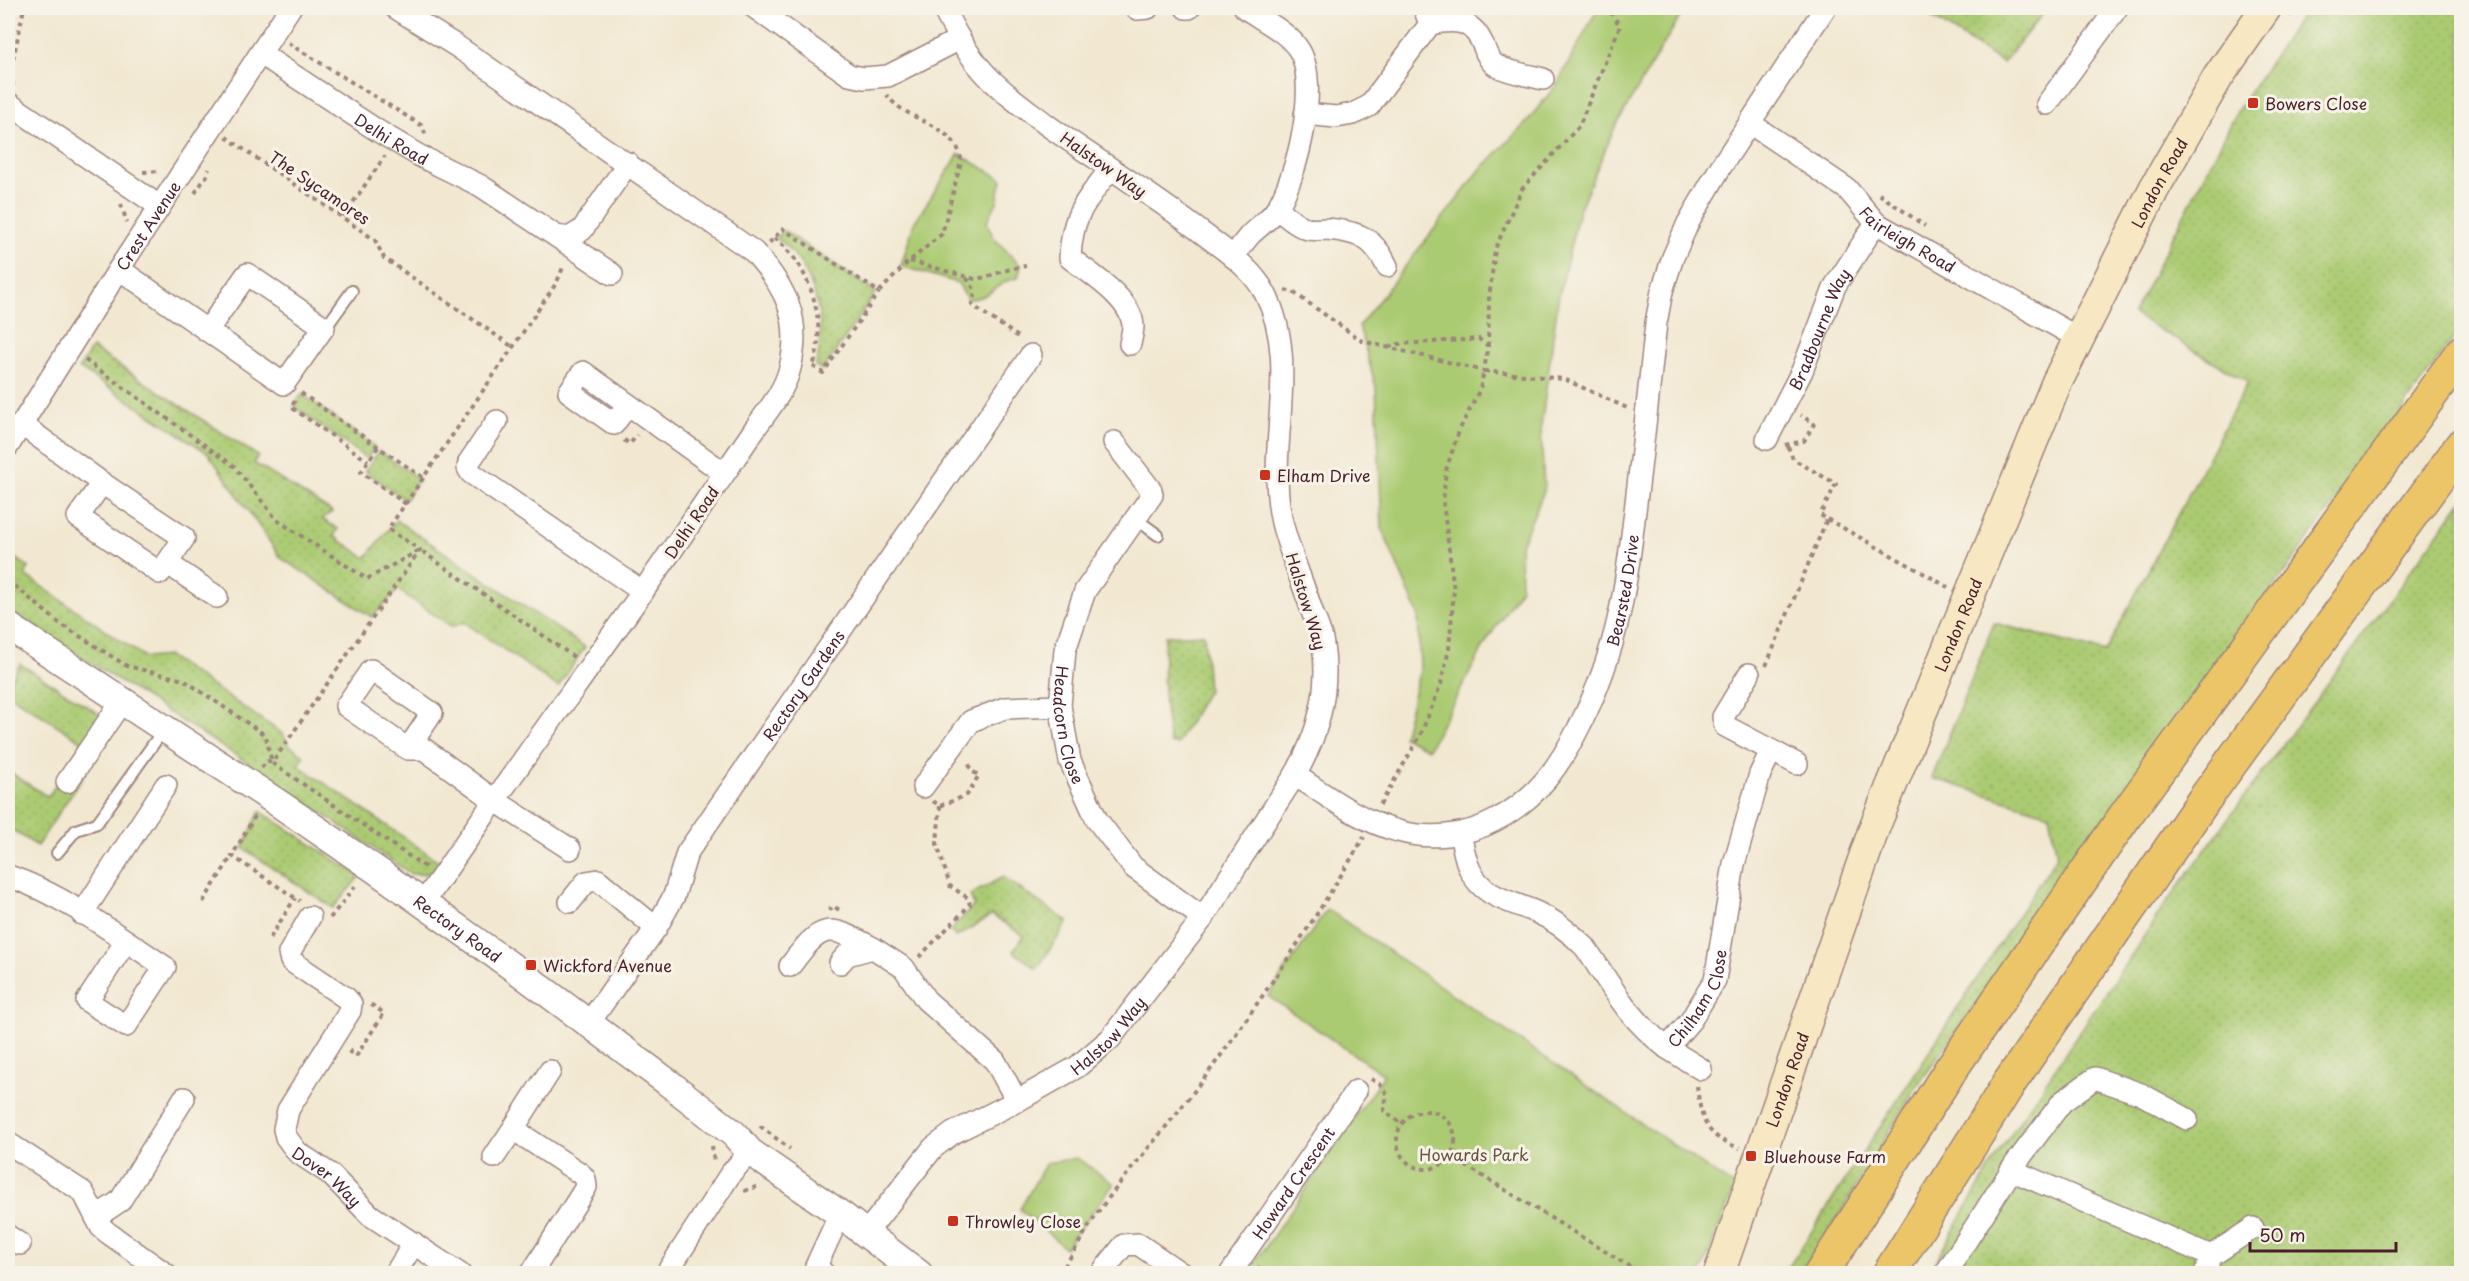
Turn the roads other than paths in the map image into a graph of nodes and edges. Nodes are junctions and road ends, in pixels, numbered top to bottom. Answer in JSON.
{"nodes":[{"id":1,"x":290,"y":8,"type":"edge"},
{"id":2,"x":396,"y":8,"type":"edge"},
{"id":3,"x":755,"y":8,"type":"edge"},
{"id":4,"x":943,"y":8,"type":"edge"},
{"id":5,"x":1245,"y":8,"type":"edge"},
{"id":6,"x":1826,"y":8,"type":"edge"},
{"id":7,"x":2117,"y":8,"type":"edge"},
{"id":8,"x":2267,"y":12,"type":"edge"},
{"id":9,"x":1427,"y":16,"type":"edge"},
{"id":10,"x":960,"y":39,"type":"junction"},
{"id":11,"x":261,"y":54,"type":"junction"},
{"id":12,"x":1543,"y":79,"type":"dead end"},
{"id":13,"x":11,"y":96,"type":"edge"},
{"id":14,"x":2046,"y":104,"type":"dead end"},
{"id":15,"x":1305,"y":114,"type":"junction"},
{"id":16,"x":1751,"y":124,"type":"junction"},
{"id":17,"x":628,"y":164,"type":"junction"},
{"id":18,"x":1110,"y":169,"type":"junction"},
{"id":19,"x":159,"y":206,"type":"junction"},
{"id":20,"x":1277,"y":208,"type":"junction"},
{"id":21,"x":1876,"y":223,"type":"junction"},
{"id":22,"x":555,"y":236,"type":"junction"},
{"id":23,"x":1233,"y":257,"type":"junction"},
{"id":24,"x":1387,"y":266,"type":"dead end"},
{"id":25,"x":118,"y":269,"type":"junction"},
{"id":26,"x":612,"y":274,"type":"dead end"},
{"id":27,"x":352,"y":291,"type":"dead end"},
{"id":28,"x":324,"y":327,"type":"junction"},
{"id":29,"x":207,"y":331,"type":"junction"},
{"id":30,"x":2078,"y":338,"type":"junction"},
{"id":31,"x":1130,"y":344,"type":"dead end"},
{"id":32,"x":2462,"y":352,"type":"edge"},
{"id":33,"x":1031,"y":355,"type":"dead end"},
{"id":34,"x":628,"y":404,"type":"dead end"},
{"id":35,"x":497,"y":421,"type":"dead end"},
{"id":36,"x":21,"y":424,"type":"junction"},
{"id":37,"x":1114,"y":442,"type":"dead end"},
{"id":38,"x":1777,"y":442,"type":"road end"},
{"id":39,"x":2462,"y":445,"type":"edge"},
{"id":40,"x":8,"y":446,"type":"edge"},
{"id":41,"x":724,"y":473,"type":"junction"},
{"id":42,"x":102,"y":483,"type":"junction"},
{"id":43,"x":1136,"y":519,"type":"junction"},
{"id":44,"x":1158,"y":535,"type":"dead end"},
{"id":45,"x":167,"y":562,"type":"junction"},
{"id":46,"x":643,"y":592,"type":"junction"},
{"id":47,"x":217,"y":597,"type":"dead end"},
{"id":48,"x":8,"y":626,"type":"edge"},
{"id":49,"x":1756,"y":672,"type":"road end"},
{"id":50,"x":122,"y":701,"type":"junction"},
{"id":51,"x":1060,"y":706,"type":"junction"},
{"id":52,"x":164,"y":729,"type":"junction"},
{"id":53,"x":408,"y":748,"type":"dead end"},
{"id":54,"x":1771,"y":751,"type":"junction"},
{"id":55,"x":1797,"y":764,"type":"dead end"},
{"id":56,"x":1295,"y":775,"type":"junction"},
{"id":57,"x":67,"y":782,"type":"dead end"},
{"id":58,"x":165,"y":785,"type":"dead end"},
{"id":59,"x":927,"y":793,"type":"road end"},
{"id":60,"x":494,"y":800,"type":"junction"},
{"id":61,"x":1460,"y":834,"type":"junction"},
{"id":62,"x":570,"y":849,"type":"dead end"},
{"id":63,"x":57,"y":853,"type":"dead end"},
{"id":64,"x":8,"y":876,"type":"edge"},
{"id":65,"x":570,"y":902,"type":"dead end"},
{"id":66,"x":423,"y":903,"type":"junction"},
{"id":67,"x":311,"y":912,"type":"road end"},
{"id":68,"x":82,"y":914,"type":"junction"},
{"id":69,"x":1203,"y":918,"type":"junction"},
{"id":70,"x":656,"y":928,"type":"junction"},
{"id":71,"x":126,"y":941,"type":"dead end"},
{"id":72,"x":873,"y":948,"type":"junction"},
{"id":73,"x":840,"y":963,"type":"dead end"},
{"id":74,"x":790,"y":966,"type":"dead end"},
{"id":75,"x":589,"y":1023,"type":"junction"},
{"id":76,"x":1666,"y":1048,"type":"junction"},
{"id":77,"x":550,"y":1071,"type":"dead end"},
{"id":78,"x":1698,"y":1074,"type":"road end"},
{"id":79,"x":1359,"y":1084,"type":"road end"},
{"id":80,"x":184,"y":1098,"type":"dead end"},
{"id":81,"x":1017,"y":1101,"type":"junction"},
{"id":82,"x":2187,"y":1119,"type":"dead end"},
{"id":83,"x":513,"y":1128,"type":"junction"},
{"id":84,"x":8,"y":1143,"type":"edge"},
{"id":85,"x":750,"y":1152,"type":"junction"},
{"id":86,"x":494,"y":1157,"type":"dead end"},
{"id":87,"x":2012,"y":1170,"type":"junction"},
{"id":88,"x":840,"y":1214,"type":"junction"},
{"id":89,"x":96,"y":1217,"type":"junction"},
{"id":90,"x":2253,"y":1228,"type":"dead end"},
{"id":91,"x":866,"y":1233,"type":"junction"},
{"id":92,"x":414,"y":1243,"type":"junction"},
{"id":93,"x":2208,"y":1265,"type":"edge"},
{"id":94,"x":1103,"y":1271,"type":"dead end"},
{"id":95,"x":166,"y":1274,"type":"edge"},
{"id":96,"x":395,"y":1274,"type":"edge"},
{"id":97,"x":460,"y":1274,"type":"edge"},
{"id":98,"x":531,"y":1274,"type":"edge"},
{"id":99,"x":666,"y":1274,"type":"edge"},
{"id":100,"x":824,"y":1274,"type":"edge"},
{"id":101,"x":919,"y":1274,"type":"edge"},
{"id":102,"x":1182,"y":1274,"type":"edge"},
{"id":103,"x":1230,"y":1274,"type":"edge"},
{"id":104,"x":1719,"y":1274,"type":"edge"},
{"id":105,"x":1821,"y":1274,"type":"edge"},
{"id":106,"x":1889,"y":1274,"type":"edge"},
{"id":107,"x":1945,"y":1274,"type":"edge"}],
"edges":[{"from":1,"to":11,"type":"street","name":"Crest Avenue"},
{"from":2,"to":17,"type":"street","name":"Delhi Road"},
{"from":3,"to":10,"type":"street"},
{"from":4,"to":10,"type":"street","name":"Halstow Way"},
{"from":5,"to":15,"type":"street"},
{"from":6,"to":16,"type":"street","name":"Bearsted Drive"},
{"from":7,"to":14,"type":"street"},
{"from":8,"to":30,"type":"main road","name":"London Road"},
{"from":9,"to":12,"type":"street"},
{"from":9,"to":15,"type":"street"},
{"from":10,"to":18,"type":"street","name":"Halstow Way"},
{"from":11,"to":19,"type":"street","name":"Crest Avenue"},
{"from":11,"to":22,"type":"street","name":"Delhi Road"},
{"from":13,"to":19,"type":"street"},
{"from":15,"to":20,"type":"street"},
{"from":16,"to":21,"type":"street","name":"Fairleigh Road"},
{"from":16,"to":61,"type":"street","name":"Bearsted Drive"},
{"from":17,"to":22,"type":"street"},
{"from":17,"to":41,"type":"street","name":"Delhi Road"},
{"from":18,"to":23,"type":"street","name":"Halstow Way"},
{"from":18,"to":31,"type":"street"},
{"from":19,"to":25,"type":"street","name":"Crest Avenue"},
{"from":20,"to":23,"type":"street"},
{"from":20,"to":24,"type":"street"},
{"from":21,"to":30,"type":"street","name":"Fairleigh Road"},
{"from":21,"to":38,"type":"street","name":"Bradbourne Way"},
{"from":22,"to":26,"type":"street","name":"Delhi Road"},
{"from":23,"to":56,"type":"street","name":"Halstow Way"},
{"from":25,"to":29,"type":"street"},
{"from":25,"to":36,"type":"street","name":"Crest Avenue"},
{"from":27,"to":28,"type":"lane"},
{"from":28,"to":29,"type":"street"},
{"from":28,"to":29,"type":"street"},
{"from":30,"to":104,"type":"main road","name":"London Road"},
{"from":32,"to":105,"type":"highway"},
{"from":33,"to":70,"type":"street","name":"Rectory Gardens"},
{"from":34,"to":41,"type":"street"},
{"from":35,"to":46,"type":"street"},
{"from":36,"to":40,"type":"street","name":"Crest Avenue"},
{"from":36,"to":42,"type":"street"},
{"from":37,"to":43,"type":"street","name":"Headcorn Close"},
{"from":39,"to":106,"type":"highway"},
{"from":41,"to":46,"type":"street","name":"Delhi Road"},
{"from":42,"to":45,"type":"street"},
{"from":42,"to":45,"type":"street"},
{"from":43,"to":44,"type":"lane"},
{"from":43,"to":51,"type":"street","name":"Headcorn Close"},
{"from":45,"to":47,"type":"street"},
{"from":46,"to":60,"type":"street","name":"Delhi Road"},
{"from":48,"to":50,"type":"street","name":"Rectory Road"},
{"from":49,"to":54,"type":"street"},
{"from":50,"to":52,"type":"street","name":"Rectory Road"},
{"from":50,"to":57,"type":"street"},
{"from":51,"to":59,"type":"street"},
{"from":51,"to":69,"type":"street","name":"Headcorn Close"},
{"from":52,"to":63,"type":"lane"},
{"from":52,"to":66,"type":"street","name":"Rectory Road"},
{"from":53,"to":60,"type":"street"},
{"from":54,"to":55,"type":"street"},
{"from":54,"to":76,"type":"street","name":"Chilham Close"},
{"from":56,"to":61,"type":"street","name":"Bearsted Drive"},
{"from":56,"to":69,"type":"street","name":"Halstow Way"},
{"from":58,"to":68,"type":"street"},
{"from":60,"to":62,"type":"street"},
{"from":60,"to":66,"type":"street","name":"Delhi Road"},
{"from":61,"to":76,"type":"street","name":"Chilham Close"},
{"from":64,"to":68,"type":"street"},
{"from":65,"to":70,"type":"street"},
{"from":66,"to":75,"type":"street","name":"Rectory Road"},
{"from":67,"to":92,"type":"street","name":"Dover Way"},
{"from":68,"to":71,"type":"street"},
{"from":69,"to":81,"type":"street","name":"Halstow Way"},
{"from":70,"to":75,"type":"street","name":"Rectory Gardens"},
{"from":72,"to":73,"type":"street"},
{"from":72,"to":74,"type":"street"},
{"from":72,"to":81,"type":"street"},
{"from":75,"to":85,"type":"street","name":"Rectory Road"},
{"from":76,"to":78,"type":"street"},
{"from":77,"to":83,"type":"street"},
{"from":79,"to":103,"type":"street","name":"Howard Crescent"},
{"from":80,"to":89,"type":"street"},
{"from":81,"to":91,"type":"street","name":"Halstow Way"},
{"from":82,"to":87,"type":"street"},
{"from":83,"to":86,"type":"street"},
{"from":83,"to":98,"type":"street"},
{"from":84,"to":89,"type":"street"},
{"from":85,"to":88,"type":"street","name":"Rectory Road"},
{"from":85,"to":99,"type":"street"},
{"from":87,"to":93,"type":"street"},
{"from":87,"to":107,"type":"street"},
{"from":88,"to":91,"type":"street","name":"Rectory Road"},
{"from":88,"to":100,"type":"street"},
{"from":89,"to":95,"type":"street"},
{"from":90,"to":93,"type":"street"},
{"from":91,"to":101,"type":"street","name":"Rectory Road"},
{"from":92,"to":96,"type":"street"},
{"from":92,"to":97,"type":"street","name":"Dover Way"},
{"from":94,"to":102,"type":"street"}]}
